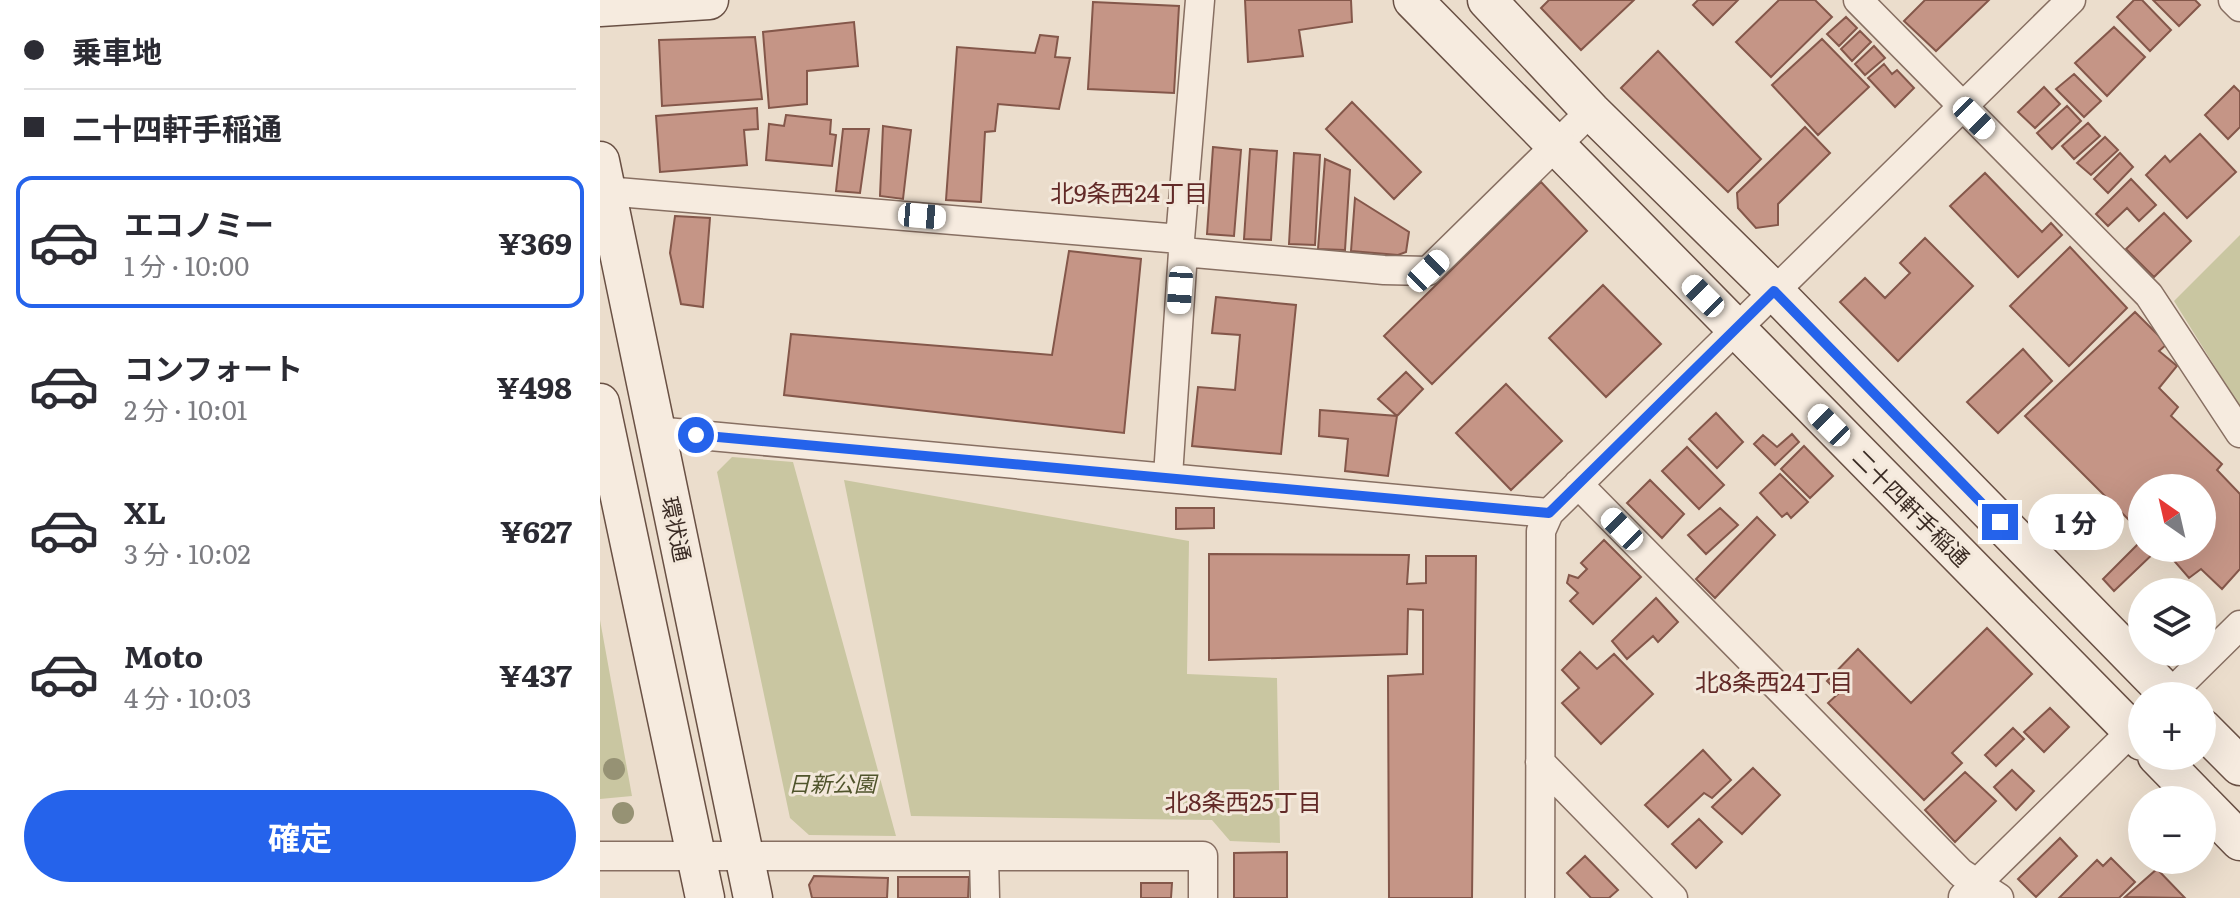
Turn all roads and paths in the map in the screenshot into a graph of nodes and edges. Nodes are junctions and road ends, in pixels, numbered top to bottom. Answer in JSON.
{"nodes":[{"id":1,"x":709,"y":0,"type":"edge"},
{"id":2,"x":1200,"y":0,"type":"edge"},
{"id":3,"x":1413,"y":0,"type":"edge"},
{"id":4,"x":1487,"y":0,"type":"edge"},
{"id":5,"x":1858,"y":0,"type":"edge"},
{"id":6,"x":2071,"y":0,"type":"edge"},
{"id":7,"x":2233,"y":0,"type":"edge"},
{"id":8,"x":600,"y":7,"type":"edge"},
{"id":9,"x":2240,"y":7,"type":"edge"},
{"id":10,"x":1963,"y":106,"type":"junction"},
{"id":11,"x":1591,"y":111,"type":"junction"},
{"id":12,"x":1555,"y":145,"type":"junction"},
{"id":13,"x":602,"y":176,"type":"edge"},
{"id":14,"x":1182,"y":246,"type":"junction"},
{"id":15,"x":1774,"y":291,"type":"junction"},
{"id":16,"x":1736,"y":330,"type":"junction"},
{"id":17,"x":600,"y":403,"type":"edge"},
{"id":18,"x":655,"y":431,"type":"junction"},
{"id":19,"x":2240,"y":433,"type":"edge"},
{"id":20,"x":1168,"y":476,"type":"junction"},
{"id":21,"x":1578,"y":484,"type":"junction"},
{"id":22,"x":1549,"y":513,"type":"junction"},
{"id":23,"x":2240,"y":625,"type":"edge"},
{"id":24,"x":2155,"y":682,"type":"edge"},
{"id":25,"x":2183,"y":682,"type":"edge"},
{"id":26,"x":2128,"y":722,"type":"edge"},
{"id":27,"x":2216,"y":742,"type":"edge"},
{"id":28,"x":2128,"y":751,"type":"edge"},
{"id":29,"x":1540,"y":762,"type":"junction"},
{"id":30,"x":2240,"y":766,"type":"edge"},
{"id":31,"x":2173,"y":770,"type":"edge"},
{"id":32,"x":2187,"y":786,"type":"edge"},
{"id":33,"x":2216,"y":816,"type":"edge"},
{"id":34,"x":2240,"y":841,"type":"edge"},
{"id":35,"x":600,"y":856,"type":"edge"},
{"id":36,"x":697,"y":856,"type":"junction"},
{"id":37,"x":984,"y":857,"type":"junction"},
{"id":38,"x":745,"y":859,"type":"junction"},
{"id":39,"x":1979,"y":894,"type":"edge"},
{"id":40,"x":705,"y":898,"type":"edge"},
{"id":41,"x":753,"y":898,"type":"edge"},
{"id":42,"x":985,"y":898,"type":"edge"},
{"id":43,"x":1203,"y":898,"type":"edge"},
{"id":44,"x":1540,"y":898,"type":"edge"},
{"id":45,"x":1673,"y":898,"type":"edge"}],
"edges":[{"from":1,"to":8,"type":"street"},
{"from":2,"to":14,"type":"street"},
{"from":3,"to":12,"type":"street","name":"二十四軒手稲通"},
{"from":4,"to":11,"type":"street"},
{"from":5,"to":10,"type":"street"},
{"from":6,"to":10,"type":"street"},
{"from":7,"to":9,"type":"street"},
{"from":10,"to":15,"type":"street"},
{"from":10,"to":19,"type":"street"},
{"from":11,"to":12,"type":"street"},
{"from":11,"to":15,"type":"street"},
{"from":12,"to":14,"type":"street"},
{"from":12,"to":16,"type":"street","name":"二十四軒手稲通"},
{"from":13,"to":14,"type":"street"},
{"from":13,"to":18,"type":"street","name":"環状通"},
{"from":14,"to":20,"type":"street"},
{"from":15,"to":16,"type":"street"},
{"from":15,"to":24,"type":"street"},
{"from":16,"to":21,"type":"street"},
{"from":16,"to":26,"type":"street","name":"二十四軒手稲通"},
{"from":17,"to":36,"type":"street"},
{"from":18,"to":20,"type":"street"},
{"from":18,"to":38,"type":"street","name":"環状通"},
{"from":20,"to":22,"type":"street"},
{"from":21,"to":22,"type":"street"},
{"from":21,"to":39,"type":"street"},
{"from":22,"to":29,"type":"street"},
{"from":23,"to":25,"type":"street"},
{"from":27,"to":30,"type":"street"},
{"from":28,"to":39,"type":"street"},
{"from":29,"to":44,"type":"street"},
{"from":29,"to":45,"type":"street"},
{"from":31,"to":32,"type":"street","name":"二十四軒手稲通"},
{"from":33,"to":34,"type":"street","name":"二十四軒手稲通"},
{"from":35,"to":36,"type":"street"},
{"from":36,"to":38,"type":"street"},
{"from":36,"to":40,"type":"street"},
{"from":37,"to":38,"type":"street"},
{"from":37,"to":42,"type":"street"},
{"from":37,"to":43,"type":"street"},
{"from":38,"to":41,"type":"street","name":"環状通"}]}
